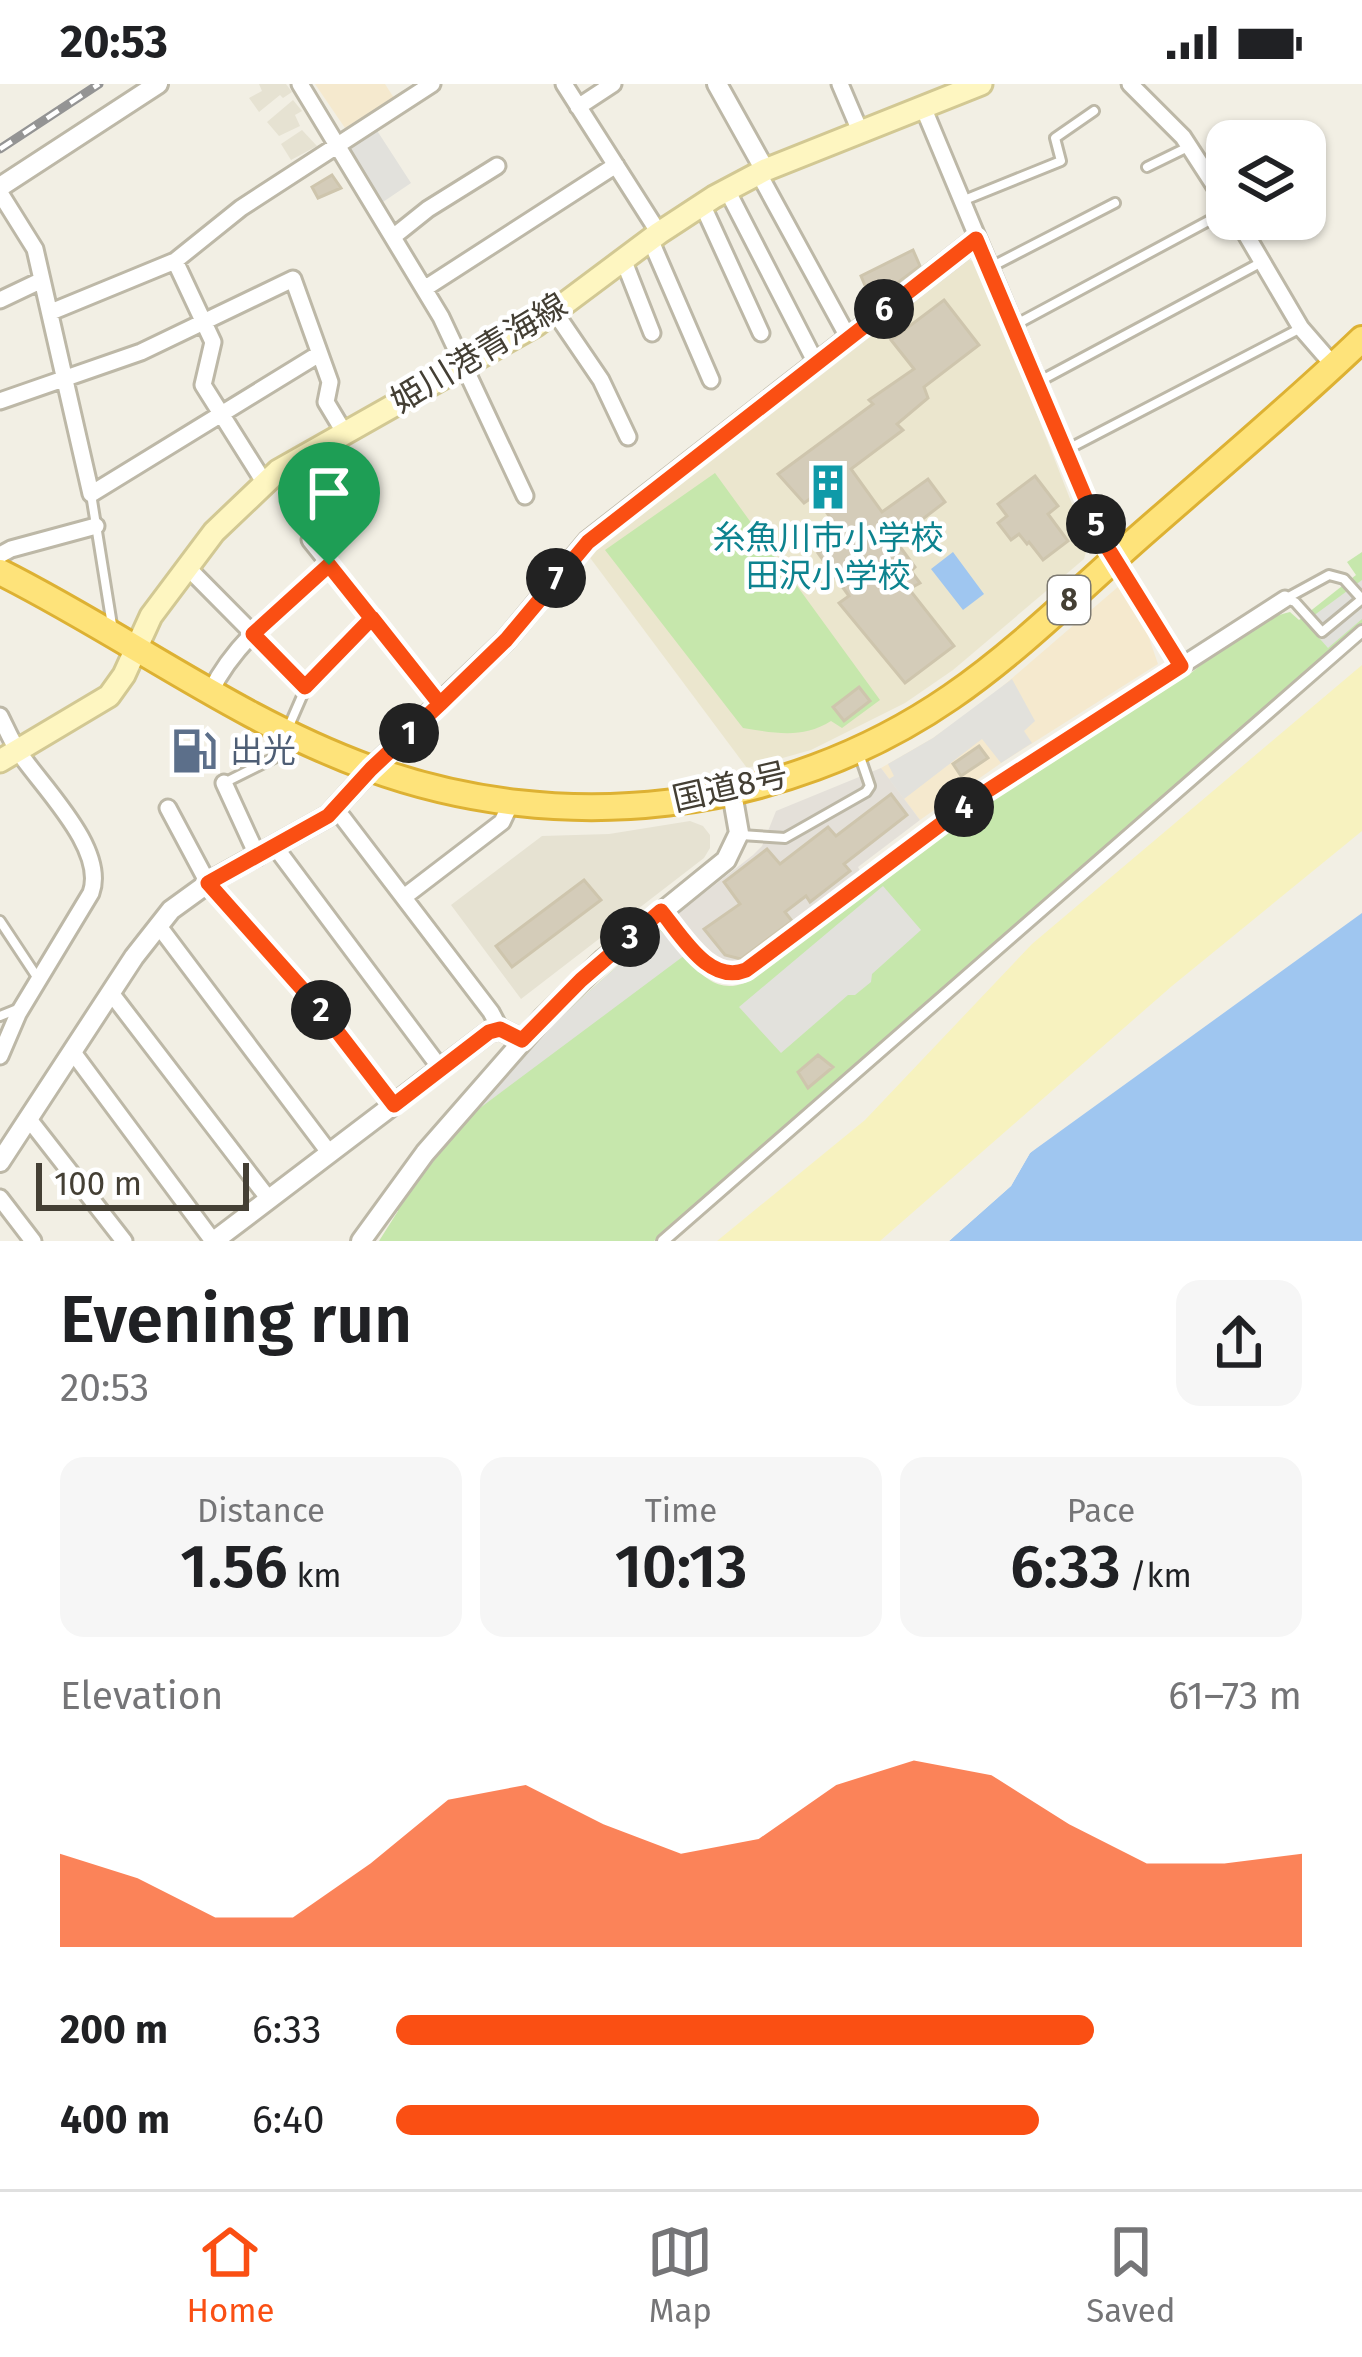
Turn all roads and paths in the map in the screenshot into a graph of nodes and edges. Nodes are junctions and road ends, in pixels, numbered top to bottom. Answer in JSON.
{"nodes":[{"id":1,"x":158,"y":84,"type":"edge"},
{"id":2,"x":299,"y":84,"type":"edge"},
{"id":3,"x":432,"y":84,"type":"edge"},
{"id":4,"x":564,"y":84,"type":"edge"},
{"id":5,"x":613,"y":84,"type":"edge"},
{"id":6,"x":717,"y":84,"type":"edge"},
{"id":7,"x":840,"y":84,"type":"edge"},
{"id":8,"x":981,"y":84,"type":"edge"},
{"id":9,"x":1130,"y":84,"type":"edge"},
{"id":10,"x":578,"y":107,"type":"junction"},
{"id":11,"x":923,"y":107,"type":"junction"},
{"id":12,"x":1094,"y":111,"type":"dead end"},
{"id":13,"x":860,"y":131,"type":"junction"},
{"id":14,"x":339,"y":146,"type":"junction"},
{"id":15,"x":1189,"y":146,"type":"junction"},
{"id":16,"x":616,"y":165,"type":"junction"},
{"id":17,"x":497,"y":166,"type":"dead end"},
{"id":18,"x":1148,"y":167,"type":"dead end"},
{"id":19,"x":762,"y":172,"type":"junction"},
{"id":20,"x":1206,"y":174,"type":"edge"},
{"id":21,"x":0,"y":190,"type":"edge"},
{"id":22,"x":727,"y":190,"type":"junction"},
{"id":23,"x":961,"y":202,"type":"junction"},
{"id":24,"x":1115,"y":203,"type":"dead end"},
{"id":25,"x":703,"y":204,"type":"junction"},
{"id":26,"x":1206,"y":219,"type":"edge"},
{"id":27,"x":655,"y":236,"type":"junction"},
{"id":28,"x":393,"y":237,"type":"junction"},
{"id":29,"x":976,"y":239,"type":"junction"},
{"id":30,"x":1248,"y":240,"type":"edge"},
{"id":31,"x":623,"y":259,"type":"junction"},
{"id":32,"x":175,"y":261,"type":"junction"},
{"id":33,"x":1260,"y":263,"type":"junction"},
{"id":34,"x":989,"y":268,"type":"junction"},
{"id":35,"x":42,"y":280,"type":"junction"},
{"id":36,"x":424,"y":290,"type":"junction"},
{"id":37,"x":0,"y":300,"type":"edge"},
{"id":38,"x":554,"y":311,"type":"junction"},
{"id":39,"x":51,"y":312,"type":"junction"},
{"id":40,"x":205,"y":322,"type":"junction"},
{"id":41,"x":1011,"y":326,"type":"junction"},
{"id":42,"x":1300,"y":328,"type":"junction"},
{"id":43,"x":652,"y":333,"type":"dead end"},
{"id":44,"x":760,"y":333,"type":"dead end"},
{"id":45,"x":848,"y":337,"type":"junction"},
{"id":46,"x":1362,"y":339,"type":"edge"},
{"id":47,"x":319,"y":354,"type":"junction"},
{"id":48,"x":816,"y":362,"type":"junction"},
{"id":49,"x":466,"y":365,"type":"junction"},
{"id":50,"x":1334,"y":366,"type":"junction"},
{"id":51,"x":67,"y":377,"type":"junction"},
{"id":52,"x":711,"y":380,"type":"dead end"},
{"id":53,"x":1037,"y":382,"type":"junction"},
{"id":54,"x":0,"y":401,"type":"edge"},
{"id":55,"x":221,"y":415,"type":"junction"},
{"id":56,"x":344,"y":432,"type":"junction"},
{"id":57,"x":628,"y":437,"type":"dead end"},
{"id":58,"x":1066,"y":450,"type":"junction"},
{"id":59,"x":265,"y":482,"type":"junction"},
{"id":60,"x":91,"y":494,"type":"junction"},
{"id":61,"x":525,"y":496,"type":"dead end"},
{"id":62,"x":96,"y":526,"type":"junction"},
{"id":63,"x":310,"y":540,"type":"dead end"},
{"id":64,"x":0,"y":556,"type":"edge"},
{"id":65,"x":1114,"y":560,"type":"junction"},
{"id":66,"x":329,"y":565,"type":"junction"},
{"id":67,"x":188,"y":568,"type":"junction"},
{"id":68,"x":0,"y":572,"type":"edge"},
{"id":69,"x":1285,"y":599,"type":"junction"},
{"id":70,"x":372,"y":618,"type":"junction"},
{"id":71,"x":1362,"y":632,"type":"edge"},
{"id":72,"x":113,"y":633,"type":"junction"},
{"id":73,"x":253,"y":634,"type":"junction"},
{"id":74,"x":135,"y":647,"type":"junction"},
{"id":75,"x":1181,"y":666,"type":"junction"},
{"id":76,"x":305,"y":687,"type":"junction"},
{"id":77,"x":211,"y":691,"type":"junction"},
{"id":78,"x":440,"y":704,"type":"junction"},
{"id":79,"x":0,"y":716,"type":"edge"},
{"id":80,"x":292,"y":735,"type":"junction"},
{"id":81,"x":857,"y":750,"type":"junction"},
{"id":82,"x":9,"y":755,"type":"edge"},
{"id":83,"x":371,"y":769,"type":"junction"},
{"id":84,"x":224,"y":783,"type":"joint"},
{"id":85,"x":732,"y":793,"type":"junction"},
{"id":86,"x":511,"y":805,"type":"junction"},
{"id":87,"x":167,"y":808,"type":"dead end"},
{"id":88,"x":332,"y":812,"type":"junction"},
{"id":89,"x":739,"y":835,"type":"junction"},
{"id":90,"x":267,"y":852,"type":"junction"},
{"id":91,"x":208,"y":883,"type":"junction"},
{"id":92,"x":404,"y":897,"type":"junction"},
{"id":93,"x":661,"y":911,"type":"junction"},
{"id":94,"x":0,"y":921,"type":"edge"},
{"id":95,"x":158,"y":925,"type":"junction"},
{"id":96,"x":39,"y":980,"type":"junction"},
{"id":97,"x":111,"y":993,"type":"junction"},
{"id":98,"x":22,"y":1008,"type":"junction"},
{"id":99,"x":0,"y":1016,"type":"edge"},
{"id":100,"x":500,"y":1029,"type":"junction"},
{"id":101,"x":522,"y":1040,"type":"junction"},
{"id":102,"x":72,"y":1051,"type":"junction"},
{"id":103,"x":0,"y":1056,"type":"edge"},
{"id":104,"x":441,"y":1069,"type":"junction"},
{"id":105,"x":394,"y":1105,"type":"junction"},
{"id":106,"x":28,"y":1118,"type":"junction"},
{"id":107,"x":328,"y":1151,"type":"junction"},
{"id":108,"x":0,"y":1162,"type":"edge"},
{"id":109,"x":0,"y":1198,"type":"edge"},
{"id":110,"x":268,"y":1198,"type":"junction"},
{"id":111,"x":32,"y":1241,"type":"edge"},
{"id":112,"x":124,"y":1241,"type":"edge"},
{"id":113,"x":213,"y":1241,"type":"edge"},
{"id":114,"x":361,"y":1241,"type":"edge"},
{"id":115,"x":663,"y":1241,"type":"edge"}],
"edges":[{"from":1,"to":21,"type":"street"},
{"from":2,"to":14,"type":"street"},
{"from":3,"to":14,"type":"street"},
{"from":4,"to":10,"type":"street"},
{"from":5,"to":10,"type":"street"},
{"from":6,"to":19,"type":"street"},
{"from":7,"to":13,"type":"street"},
{"from":8,"to":11,"type":"main road","name":"姫川港青海線"},
{"from":9,"to":15,"type":"street"},
{"from":10,"to":16,"type":"street"},
{"from":11,"to":13,"type":"main road","name":"姫川港青海線"},
{"from":11,"to":23,"type":"street"},
{"from":12,"to":23,"type":"lane"},
{"from":13,"to":19,"type":"main road","name":"姫川港青海線"},
{"from":14,"to":28,"type":"street"},
{"from":14,"to":32,"type":"street"},
{"from":15,"to":18,"type":"lane"},
{"from":15,"to":20,"type":"street"},
{"from":16,"to":27,"type":"street"},
{"from":16,"to":36,"type":"street"},
{"from":17,"to":28,"type":"street"},
{"from":19,"to":22,"type":"main road","name":"姫川港青海線"},
{"from":19,"to":45,"type":"street"},
{"from":21,"to":35,"type":"street"},
{"from":22,"to":25,"type":"main road","name":"姫川港青海線"},
{"from":22,"to":48,"type":"street"},
{"from":23,"to":29,"type":"street"},
{"from":24,"to":34,"type":"lane"},
{"from":25,"to":27,"type":"main road","name":"姫川港青海線"},
{"from":25,"to":44,"type":"street"},
{"from":26,"to":41,"type":"lane"},
{"from":27,"to":31,"type":"main road","name":"姫川港青海線"},
{"from":27,"to":52,"type":"street"},
{"from":28,"to":36,"type":"street"},
{"from":29,"to":34,"type":"street"},
{"from":29,"to":45,"type":"street"},
{"from":30,"to":33,"type":"street"},
{"from":31,"to":38,"type":"main road","name":"姫川港青海線"},
{"from":31,"to":43,"type":"street"},
{"from":32,"to":39,"type":"street"},
{"from":32,"to":40,"type":"street"},
{"from":33,"to":42,"type":"street"},
{"from":33,"to":53,"type":"lane"},
{"from":34,"to":41,"type":"street"},
{"from":35,"to":37,"type":"street"},
{"from":35,"to":39,"type":"street"},
{"from":36,"to":49,"type":"street"},
{"from":38,"to":49,"type":"main road","name":"姫川港青海線"},
{"from":38,"to":57,"type":"street"},
{"from":39,"to":51,"type":"street"},
{"from":40,"to":47,"type":"street"},
{"from":40,"to":51,"type":"street"},
{"from":40,"to":55,"type":"street"},
{"from":41,"to":53,"type":"street"},
{"from":42,"to":50,"type":"street"},
{"from":42,"to":58,"type":"lane"},
{"from":45,"to":48,"type":"street"},
{"from":46,"to":50,"type":"highway","name":"国道8号","number":"8"},
{"from":47,"to":55,"type":"street"},
{"from":47,"to":56,"type":"street"},
{"from":48,"to":78,"type":"street"},
{"from":49,"to":56,"type":"main road","name":"姫川港青海線"},
{"from":49,"to":61,"type":"street"},
{"from":50,"to":65,"type":"highway","name":"国道8号","number":"8"},
{"from":51,"to":54,"type":"street"},
{"from":51,"to":60,"type":"street"},
{"from":53,"to":58,"type":"street"},
{"from":55,"to":59,"type":"street"},
{"from":55,"to":60,"type":"street"},
{"from":56,"to":59,"type":"main road","name":"姫川港青海線"},
{"from":58,"to":65,"type":"street"},
{"from":59,"to":67,"type":"main road","name":"姫川港青海線"},
{"from":60,"to":62,"type":"lane"},
{"from":62,"to":64,"type":"street"},
{"from":62,"to":72,"type":"lane"},
{"from":63,"to":66,"type":"street"},
{"from":65,"to":75,"type":"street"},
{"from":65,"to":81,"type":"highway","name":"国道8号","number":"8"},
{"from":66,"to":70,"type":"street"},
{"from":66,"to":73,"type":"street"},
{"from":67,"to":73,"type":"street"},
{"from":67,"to":74,"type":"main road","name":"姫川港青海線"},
{"from":68,"to":72,"type":"highway","name":"国道8号","number":"8"},
{"from":69,"to":69,"type":"lane"},
{"from":69,"to":75,"type":"street"},
{"from":70,"to":76,"type":"street"},
{"from":70,"to":78,"type":"street"},
{"from":71,"to":115,"type":"street"},
{"from":72,"to":74,"type":"highway","name":"国道8号","number":"8"},
{"from":73,"to":76,"type":"street"},
{"from":73,"to":77,"type":"street"},
{"from":74,"to":77,"type":"highway","name":"国道8号","number":"8"},
{"from":74,"to":82,"type":"main road","name":"姫川港青海線"},
{"from":75,"to":93,"type":"street"},
{"from":76,"to":80,"type":"lane"},
{"from":77,"to":80,"type":"highway","name":"国道8号","number":"8"},
{"from":78,"to":83,"type":"street"},
{"from":79,"to":82,"type":"street"},
{"from":80,"to":83,"type":"highway","name":"国道8号","number":"8"},
{"from":80,"to":84,"type":"lane"},
{"from":81,"to":85,"type":"highway","name":"国道8号","number":"8"},
{"from":81,"to":89,"type":"lane"},
{"from":82,"to":96,"type":"street"},
{"from":83,"to":86,"type":"highway","name":"国道8号","number":"8"},
{"from":83,"to":88,"type":"street"},
{"from":84,"to":90,"type":"street"},
{"from":85,"to":86,"type":"highway","name":"国道8号","number":"8"},
{"from":85,"to":89,"type":"street"},
{"from":86,"to":92,"type":"street"},
{"from":87,"to":91,"type":"street"},
{"from":88,"to":90,"type":"street"},
{"from":88,"to":92,"type":"street"},
{"from":89,"to":93,"type":"street"},
{"from":90,"to":91,"type":"street"},
{"from":90,"to":104,"type":"street"},
{"from":91,"to":95,"type":"street"},
{"from":91,"to":105,"type":"street"},
{"from":92,"to":100,"type":"street"},
{"from":93,"to":101,"type":"street"},
{"from":94,"to":96,"type":"lane"},
{"from":95,"to":97,"type":"street"},
{"from":95,"to":107,"type":"street"},
{"from":96,"to":98,"type":"street"},
{"from":97,"to":102,"type":"street"},
{"from":97,"to":110,"type":"street"},
{"from":98,"to":99,"type":"lane"},
{"from":98,"to":103,"type":"street"},
{"from":100,"to":101,"type":"street"},
{"from":100,"to":104,"type":"street"},
{"from":101,"to":114,"type":"street"},
{"from":102,"to":106,"type":"street"},
{"from":102,"to":113,"type":"street"},
{"from":104,"to":105,"type":"street"},
{"from":105,"to":107,"type":"street"},
{"from":106,"to":108,"type":"street"},
{"from":106,"to":112,"type":"street"},
{"from":107,"to":110,"type":"street"},
{"from":109,"to":111,"type":"street"},
{"from":110,"to":113,"type":"street"}]}
